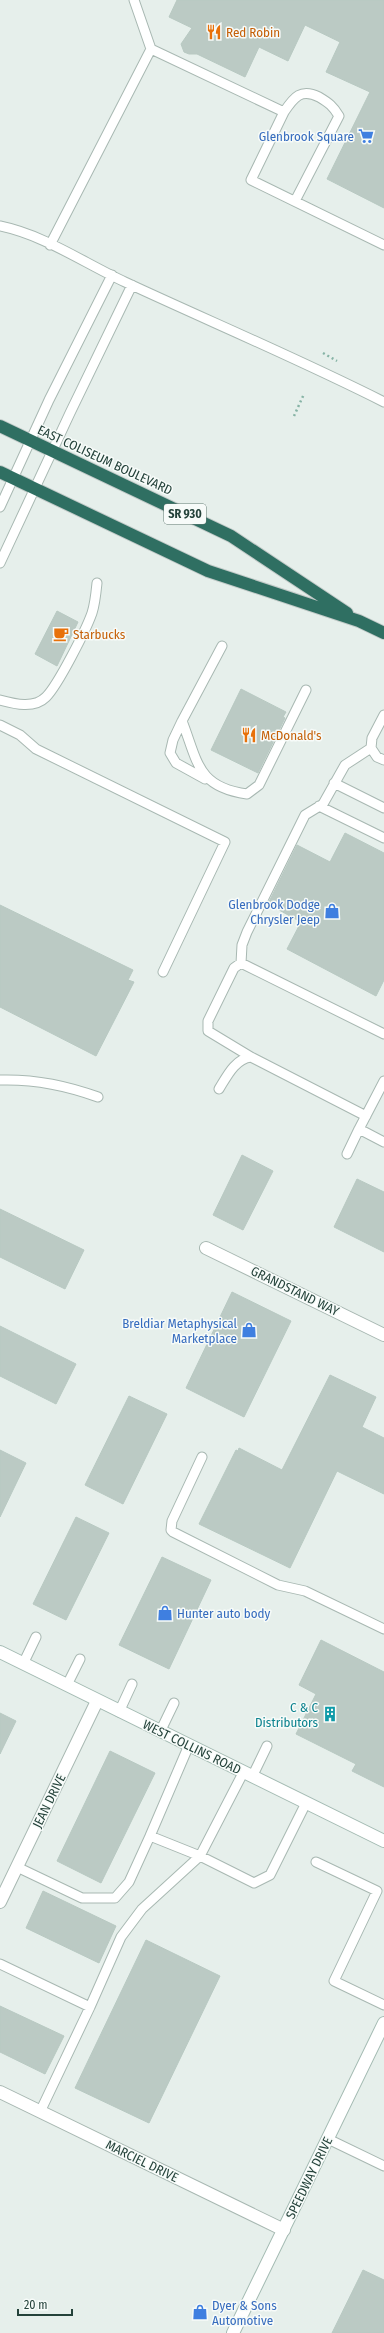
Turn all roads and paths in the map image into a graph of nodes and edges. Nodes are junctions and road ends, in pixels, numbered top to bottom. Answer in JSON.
{"nodes":[{"id":1,"x":134,"y":0,"type":"edge"},
{"id":2,"x":151,"y":49,"type":"junction"},
{"id":3,"x":284,"y":112,"type":"junction"},
{"id":4,"x":296,"y":201,"type":"junction"},
{"id":5,"x":0,"y":226,"type":"edge"},
{"id":6,"x":50,"y":245,"type":"junction"},
{"id":7,"x":384,"y":245,"type":"edge"},
{"id":8,"x":112,"y":275,"type":"junction"},
{"id":9,"x":132,"y":285,"type":"junction"},
{"id":10,"x":323,"y":353,"type":"dead end"},
{"id":11,"x":337,"y":361,"type":"dead end"},
{"id":12,"x":304,"y":394,"type":"dead end"},
{"id":13,"x":384,"y":402,"type":"edge"},
{"id":14,"x":294,"y":416,"type":"dead end"},
{"id":15,"x":0,"y":426,"type":"edge"},
{"id":16,"x":30,"y":440,"type":"junction"},
{"id":17,"x":52,"y":450,"type":"junction"},
{"id":18,"x":0,"y":472,"type":"edge"},
{"id":19,"x":13,"y":478,"type":"junction"},
{"id":20,"x":35,"y":488,"type":"junction"},
{"id":21,"x":0,"y":507,"type":"edge"},
{"id":22,"x":0,"y":564,"type":"edge"},
{"id":23,"x":97,"y":583,"type":"dead end"},
{"id":24,"x":360,"y":622,"type":"junction"},
{"id":25,"x":384,"y":633,"type":"edge"},
{"id":26,"x":222,"y":646,"type":"dead end"},
{"id":27,"x":306,"y":690,"type":"dead end"},
{"id":28,"x":0,"y":700,"type":"edge"},
{"id":29,"x":384,"y":717,"type":"edge"},
{"id":30,"x":182,"y":721,"type":"junction"},
{"id":31,"x":0,"y":724,"type":"edge"},
{"id":32,"x":371,"y":748,"type":"junction"},
{"id":33,"x":384,"y":760,"type":"edge"},
{"id":34,"x":210,"y":782,"type":"junction"},
{"id":35,"x":334,"y":783,"type":"junction"},
{"id":36,"x":320,"y":806,"type":"junction"},
{"id":37,"x":384,"y":808,"type":"edge"},
{"id":38,"x":384,"y":838,"type":"edge"},
{"id":39,"x":241,"y":963,"type":"junction"},
{"id":40,"x":163,"y":972,"type":"dead end"},
{"id":41,"x":384,"y":1034,"type":"edge"},
{"id":42,"x":251,"y":1057,"type":"junction"},
{"id":43,"x":0,"y":1080,"type":"edge"},
{"id":44,"x":384,"y":1081,"type":"edge"},
{"id":45,"x":219,"y":1089,"type":"dead end"},
{"id":46,"x":98,"y":1097,"type":"dead end"},
{"id":47,"x":366,"y":1116,"type":"junction"},
{"id":48,"x":359,"y":1129,"type":"junction"},
{"id":49,"x":384,"y":1142,"type":"edge"},
{"id":50,"x":347,"y":1154,"type":"dead end"},
{"id":51,"x":206,"y":1248,"type":"dead end"},
{"id":52,"x":384,"y":1335,"type":"edge"},
{"id":53,"x":202,"y":1458,"type":"dead end"},
{"id":54,"x":384,"y":1629,"type":"edge"},
{"id":55,"x":36,"y":1637,"type":"dead end"},
{"id":56,"x":0,"y":1652,"type":"edge"},
{"id":57,"x":80,"y":1658,"type":"dead end"},
{"id":58,"x":23,"y":1664,"type":"junction"},
{"id":59,"x":132,"y":1684,"type":"dead end"},
{"id":60,"x":67,"y":1686,"type":"junction"},
{"id":61,"x":97,"y":1701,"type":"junction"},
{"id":62,"x":174,"y":1703,"type":"dead end"},
{"id":63,"x":119,"y":1712,"type":"junction"},
{"id":64,"x":160,"y":1732,"type":"junction"},
{"id":65,"x":189,"y":1746,"type":"junction"},
{"id":66,"x":267,"y":1746,"type":"dead end"},
{"id":67,"x":248,"y":1775,"type":"junction"},
{"id":68,"x":306,"y":1803,"type":"junction"},
{"id":69,"x":150,"y":1836,"type":"junction"},
{"id":70,"x":384,"y":1842,"type":"edge"},
{"id":71,"x":200,"y":1856,"type":"junction"},
{"id":72,"x":316,"y":1862,"type":"dead end"},
{"id":73,"x":17,"y":1867,"type":"junction"},
{"id":74,"x":0,"y":1902,"type":"edge"},
{"id":75,"x":0,"y":1964,"type":"edge"},
{"id":76,"x":384,"y":2005,"type":"edge"},
{"id":77,"x":90,"y":2007,"type":"junction"},
{"id":78,"x":384,"y":2023,"type":"edge"},
{"id":79,"x":0,"y":2092,"type":"edge"},
{"id":80,"x":40,"y":2112,"type":"junction"},
{"id":81,"x":328,"y":2139,"type":"junction"},
{"id":82,"x":384,"y":2166,"type":"edge"},
{"id":83,"x":284,"y":2230,"type":"junction"},
{"id":84,"x":233,"y":2333,"type":"edge"}],
"edges":[{"from":1,"to":2,"type":"lane"},
{"from":2,"to":3,"type":"lane"},
{"from":2,"to":6,"type":"lane"},
{"from":3,"to":4,"type":"lane"},
{"from":3,"to":4,"type":"lane"},
{"from":4,"to":7,"type":"lane"},
{"from":5,"to":6,"type":"lane"},
{"from":6,"to":8,"type":"lane"},
{"from":8,"to":9,"type":"lane"},
{"from":8,"to":16,"type":"lane"},
{"from":9,"to":13,"type":"lane"},
{"from":9,"to":17,"type":"lane"},
{"from":10,"to":11,"type":"path"},
{"from":12,"to":14,"type":"path"},
{"from":15,"to":16,"type":"highway","name":"EAST COLISEUM BOULEVARD","number":"SR 930"},
{"from":16,"to":17,"type":"highway","name":"EAST COLISEUM BOULEVARD","number":"SR 930"},
{"from":16,"to":19,"type":"lane"},
{"from":17,"to":20,"type":"lane"},
{"from":17,"to":24,"type":"highway","name":"EAST COLISEUM BOULEVARD","number":"SR 930"},
{"from":18,"to":19,"type":"highway","name":"EAST COLISEUM BOULEVARD","number":"SR 930"},
{"from":19,"to":20,"type":"highway","name":"EAST COLISEUM BOULEVARD","number":"SR 930"},
{"from":19,"to":21,"type":"lane"},
{"from":20,"to":22,"type":"lane"},
{"from":20,"to":24,"type":"highway","name":"EAST COLISEUM BOULEVARD","number":"SR 930"},
{"from":23,"to":28,"type":"lane"},
{"from":24,"to":25,"type":"highway","name":"EAST COLISEUM BOULEVARD","number":"SR 930"},
{"from":26,"to":30,"type":"lane"},
{"from":27,"to":34,"type":"lane"},
{"from":29,"to":32,"type":"lane"},
{"from":30,"to":34,"type":"lane"},
{"from":30,"to":34,"type":"lane"},
{"from":31,"to":40,"type":"lane"},
{"from":32,"to":33,"type":"lane"},
{"from":32,"to":35,"type":"lane"},
{"from":35,"to":36,"type":"lane"},
{"from":35,"to":37,"type":"lane"},
{"from":36,"to":38,"type":"lane"},
{"from":36,"to":39,"type":"lane"},
{"from":39,"to":41,"type":"lane"},
{"from":39,"to":42,"type":"lane"},
{"from":42,"to":45,"type":"lane"},
{"from":42,"to":47,"type":"lane"},
{"from":43,"to":46,"type":"lane"},
{"from":44,"to":47,"type":"lane"},
{"from":47,"to":48,"type":"lane"},
{"from":48,"to":49,"type":"lane"},
{"from":48,"to":50,"type":"lane"},
{"from":51,"to":52,"type":"street","name":"GRANDSTAND WAY"},
{"from":53,"to":54,"type":"lane"},
{"from":55,"to":58,"type":"lane"},
{"from":56,"to":58,"type":"street","name":"WEST COLLINS ROAD"},
{"from":57,"to":60,"type":"lane"},
{"from":58,"to":60,"type":"street","name":"WEST COLLINS ROAD"},
{"from":59,"to":63,"type":"lane"},
{"from":60,"to":61,"type":"street","name":"WEST COLLINS ROAD"},
{"from":61,"to":63,"type":"street","name":"WEST COLLINS ROAD"},
{"from":61,"to":73,"type":"street","name":"JEAN DRIVE"},
{"from":62,"to":64,"type":"lane"},
{"from":63,"to":64,"type":"street","name":"WEST COLLINS ROAD"},
{"from":64,"to":65,"type":"street","name":"WEST COLLINS ROAD"},
{"from":65,"to":67,"type":"street","name":"WEST COLLINS ROAD"},
{"from":65,"to":69,"type":"lane"},
{"from":66,"to":67,"type":"lane"},
{"from":67,"to":68,"type":"street","name":"WEST COLLINS ROAD"},
{"from":67,"to":71,"type":"lane"},
{"from":68,"to":70,"type":"street","name":"WEST COLLINS ROAD"},
{"from":68,"to":71,"type":"lane"},
{"from":69,"to":71,"type":"lane"},
{"from":69,"to":73,"type":"lane"},
{"from":71,"to":77,"type":"lane"},
{"from":72,"to":76,"type":"lane"},
{"from":73,"to":74,"type":"street","name":"JEAN DRIVE"},
{"from":75,"to":77,"type":"lane"},
{"from":77,"to":80,"type":"lane"},
{"from":78,"to":81,"type":"street","name":"SPEEDWAY DRIVE"},
{"from":79,"to":80,"type":"street","name":"MARCIEL DRIVE"},
{"from":80,"to":83,"type":"street","name":"MARCIEL DRIVE"},
{"from":81,"to":82,"type":"lane"},
{"from":81,"to":83,"type":"street","name":"SPEEDWAY DRIVE"},
{"from":83,"to":84,"type":"street","name":"SPEEDWAY DRIVE"}]}
